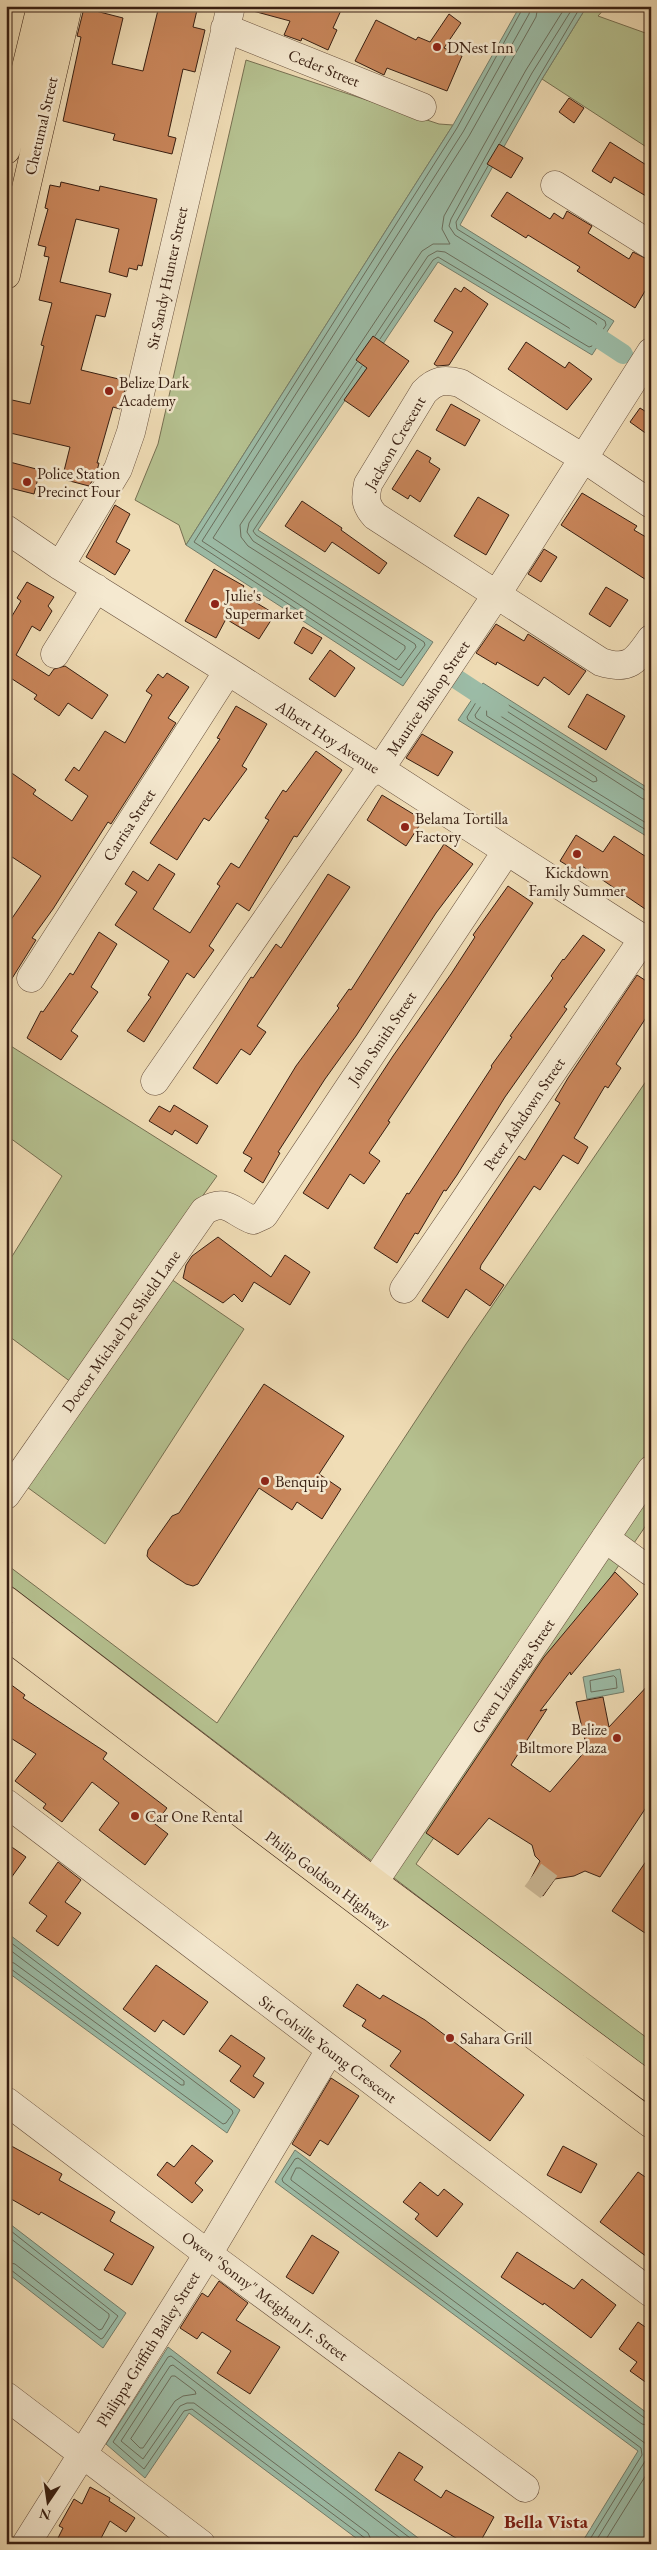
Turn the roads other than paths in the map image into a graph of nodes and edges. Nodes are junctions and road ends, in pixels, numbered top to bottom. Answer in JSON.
{"nodes":[{"id":1,"x":41,"y":6,"type":"edge"},
{"id":2,"x":68,"y":6,"type":"edge"},
{"id":3,"x":228,"y":17,"type":"edge"},
{"id":4,"x":20,"y":90,"type":"junction"},
{"id":5,"x":48,"y":98,"type":"junction"},
{"id":6,"x":422,"y":107,"type":"dead end"},
{"id":7,"x":6,"y":150,"type":"edge"},
{"id":8,"x":555,"y":186,"type":"dead end"},
{"id":9,"x":651,"y":245,"type":"edge"},
{"id":10,"x":9,"y":248,"type":"edge"},
{"id":11,"x":6,"y":275,"type":"edge"},
{"id":12,"x":651,"y":352,"type":"edge"},
{"id":13,"x":583,"y":458,"type":"junction"},
{"id":14,"x":651,"y":504,"type":"edge"},
{"id":15,"x":6,"y":529,"type":"edge"},
{"id":16,"x":60,"y":566,"type":"junction"},
{"id":17,"x":96,"y":588,"type":"junction"},
{"id":18,"x":497,"y":594,"type":"junction"},
{"id":19,"x":651,"y":639,"type":"edge"},
{"id":20,"x":55,"y":654,"type":"dead end"},
{"id":21,"x":228,"y":671,"type":"junction"},
{"id":22,"x":376,"y":768,"type":"junction"},
{"id":23,"x":506,"y":852,"type":"junction"},
{"id":24,"x":647,"y":941,"type":"edge"},
{"id":25,"x":30,"y":978,"type":"dead end"},
{"id":26,"x":155,"y":1081,"type":"dead end"},
{"id":27,"x":253,"y":1220,"type":"joint"},
{"id":28,"x":404,"y":1289,"type":"dead end"},
{"id":29,"x":651,"y":1470,"type":"edge"},
{"id":30,"x":6,"y":1495,"type":"edge"},
{"id":31,"x":643,"y":1499,"type":"edge"},
{"id":32,"x":605,"y":1538,"type":"junction"},
{"id":33,"x":651,"y":1572,"type":"edge"},
{"id":34,"x":6,"y":1600,"type":"edge"},
{"id":35,"x":6,"y":1635,"type":"edge"},
{"id":36,"x":6,"y":1803,"type":"edge"},
{"id":37,"x":374,"y":1882,"type":"junction"},
{"id":38,"x":330,"y":2050,"type":"junction"},
{"id":39,"x":651,"y":2088,"type":"edge"},
{"id":40,"x":6,"y":2101,"type":"edge"},
{"id":41,"x":651,"y":2124,"type":"edge"},
{"id":42,"x":208,"y":2254,"type":"junction"},
{"id":43,"x":651,"y":2294,"type":"edge"},
{"id":44,"x":6,"y":2396,"type":"edge"},
{"id":45,"x":82,"y":2454,"type":"junction"},
{"id":46,"x":525,"y":2488,"type":"dead end"},
{"id":47,"x":26,"y":2544,"type":"edge"},
{"id":48,"x":201,"y":2544,"type":"edge"}],
"edges":[{"from":1,"to":4,"type":"highway","name":"Chetumal Street"},
{"from":2,"to":5,"type":"highway","name":"Chetumal Street"},
{"from":3,"to":6,"type":"street","name":"Ceder Street"},
{"from":3,"to":16,"type":"street","name":"Sir Sandy Hunter Street"},
{"from":4,"to":5,"type":"highway"},
{"from":4,"to":7,"type":"highway","name":"Chetumal Street"},
{"from":5,"to":10,"type":"highway","name":"Chetumal Street"},
{"from":8,"to":9,"type":"street"},
{"from":10,"to":11,"type":"highway","name":"Chetumal Street"},
{"from":12,"to":13,"type":"street","name":"Maurice Bishop Street"},
{"from":13,"to":14,"type":"street","name":"Jackson Crescent"},
{"from":13,"to":18,"type":"street","name":"Maurice Bishop Street"},
{"from":13,"to":18,"type":"street","name":"Jackson Crescent"},
{"from":15,"to":16,"type":"street","name":"Albert Hoy Avenue"},
{"from":16,"to":17,"type":"street","name":"Albert Hoy Avenue"},
{"from":17,"to":20,"type":"street"},
{"from":17,"to":21,"type":"street","name":"Albert Hoy Avenue"},
{"from":18,"to":19,"type":"street","name":"Jackson Crescent"},
{"from":18,"to":22,"type":"street","name":"Maurice Bishop Street"},
{"from":21,"to":22,"type":"street","name":"Albert Hoy Avenue"},
{"from":21,"to":25,"type":"street","name":"Carrisa Street"},
{"from":22,"to":23,"type":"street","name":"Albert Hoy Avenue"},
{"from":22,"to":26,"type":"street","name":"Maurice Bishop Street"},
{"from":23,"to":24,"type":"street","name":"Albert Hoy Avenue"},
{"from":23,"to":27,"type":"street","name":"John Smith Street"},
{"from":24,"to":28,"type":"street","name":"Peter Ashdown Street"},
{"from":27,"to":30,"type":"street","name":"Doctor Michael De Shield Lane"},
{"from":29,"to":31,"type":"street","name":"Gwen Lizarraga Street"},
{"from":31,"to":32,"type":"street","name":"Gwen Lizarraga Street"},
{"from":32,"to":33,"type":"street"},
{"from":32,"to":37,"type":"street","name":"Gwen Lizarraga Street"},
{"from":34,"to":37,"type":"highway","name":"Philip Goldson Highway"},
{"from":35,"to":41,"type":"highway","name":"Philip Goldson Highway"},
{"from":36,"to":38,"type":"street","name":"Sir Colville Young Crescent"},
{"from":37,"to":39,"type":"highway","name":"Philip Goldson Highway"},
{"from":38,"to":42,"type":"street","name":"Philippa Griffith Bailey Street"},
{"from":38,"to":43,"type":"street","name":"Sir Colville Young Crescent"},
{"from":40,"to":42,"type":"street","name":"Owen \"Sonny\" Meighan Jr. Street"},
{"from":42,"to":45,"type":"street","name":"Philippa Griffith Bailey Street"},
{"from":42,"to":46,"type":"street","name":"Owen \"Sonny\" Meighan Jr. Street"},
{"from":44,"to":45,"type":"street"},
{"from":45,"to":47,"type":"street","name":"Philippa Griffith Bailey Street"},
{"from":45,"to":48,"type":"street"}]}
